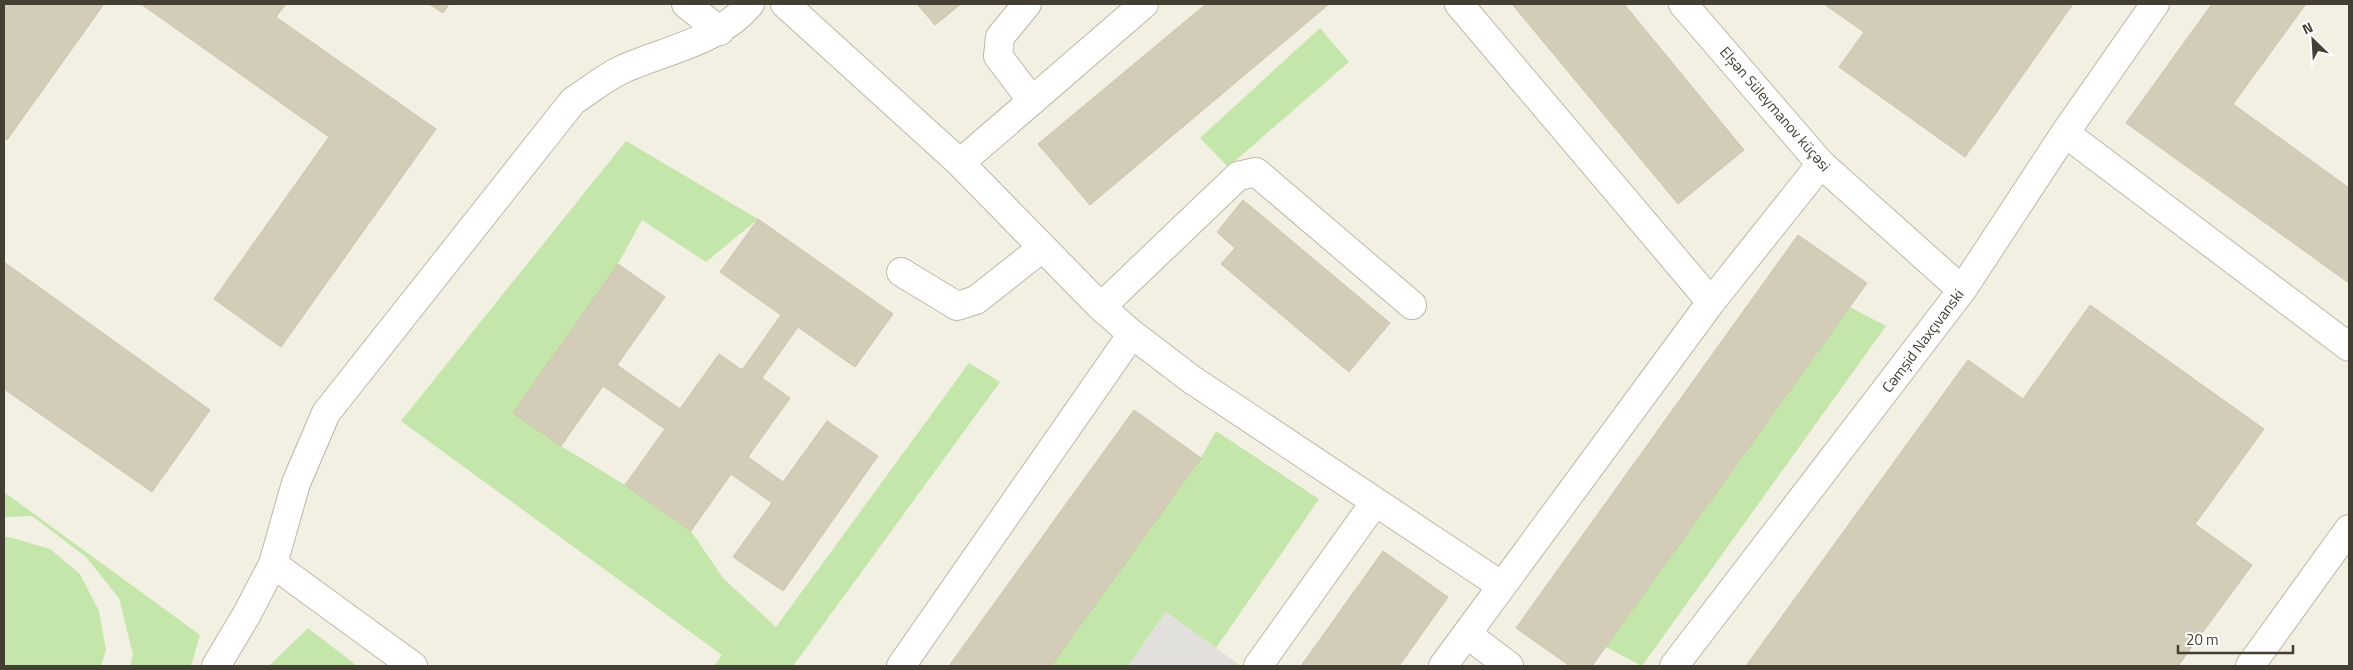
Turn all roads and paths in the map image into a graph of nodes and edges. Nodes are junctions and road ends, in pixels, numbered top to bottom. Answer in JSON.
{"nodes":[{"id":1,"x":686,"y":4,"type":"edge"},
{"id":2,"x":750,"y":4,"type":"edge"},
{"id":3,"x":785,"y":4,"type":"edge"},
{"id":4,"x":1027,"y":4,"type":"edge"},
{"id":5,"x":1144,"y":4,"type":"edge"},
{"id":6,"x":1459,"y":4,"type":"edge"},
{"id":7,"x":1683,"y":4,"type":"edge"},
{"id":8,"x":2155,"y":4,"type":"edge"},
{"id":9,"x":720,"y":31,"type":"junction"},
{"id":10,"x":1032,"y":101,"type":"junction"},
{"id":11,"x":2065,"y":132,"type":"junction"},
{"id":12,"x":960,"y":163,"type":"junction"},
{"id":13,"x":1821,"y":164,"type":"junction"},
{"id":14,"x":1042,"y":248,"type":"junction"},
{"id":15,"x":900,"y":272,"type":"dead end"},
{"id":16,"x":1962,"y":290,"type":"junction"},
{"id":17,"x":1711,"y":302,"type":"junction"},
{"id":18,"x":1412,"y":305,"type":"dead end"},
{"id":19,"x":1101,"y":307,"type":"junction"},
{"id":20,"x":1132,"y":334,"type":"junction"},
{"id":21,"x":2349,"y":347,"type":"edge"},
{"id":22,"x":1376,"y":502,"type":"junction"},
{"id":23,"x":2349,"y":529,"type":"edge"},
{"id":24,"x":273,"y":564,"type":"junction"},
{"id":25,"x":1502,"y":586,"type":"junction"},
{"id":26,"x":1467,"y":634,"type":"junction"},
{"id":27,"x":408,"y":665,"type":"edge"},
{"id":28,"x":216,"y":666,"type":"edge"},
{"id":29,"x":901,"y":666,"type":"edge"},
{"id":30,"x":1258,"y":666,"type":"edge"},
{"id":31,"x":1443,"y":666,"type":"edge"},
{"id":32,"x":1509,"y":666,"type":"edge"},
{"id":33,"x":1674,"y":666,"type":"edge"},
{"id":34,"x":2250,"y":666,"type":"edge"}],
"edges":[{"from":1,"to":9,"type":"street"},
{"from":2,"to":9,"type":"street"},
{"from":3,"to":12,"type":"street"},
{"from":4,"to":10,"type":"street"},
{"from":5,"to":10,"type":"street"},
{"from":6,"to":17,"type":"street"},
{"from":7,"to":13,"type":"street","name":"Elşən Süleymanov küçəsi"},
{"from":8,"to":11,"type":"street","name":"Cəmşid Naxçıvanski"},
{"from":9,"to":24,"type":"street"},
{"from":10,"to":12,"type":"street"},
{"from":11,"to":16,"type":"street","name":"Cəmşid Naxçıvanski"},
{"from":11,"to":21,"type":"street"},
{"from":12,"to":14,"type":"street"},
{"from":13,"to":16,"type":"street","name":"Elşən Süleymanov küçəsi"},
{"from":13,"to":17,"type":"street"},
{"from":14,"to":15,"type":"street"},
{"from":14,"to":19,"type":"street"},
{"from":16,"to":33,"type":"street","name":"Cəmşid Naxçıvanski"},
{"from":17,"to":25,"type":"street"},
{"from":18,"to":19,"type":"street"},
{"from":19,"to":20,"type":"street"},
{"from":20,"to":22,"type":"street"},
{"from":20,"to":29,"type":"street"},
{"from":22,"to":25,"type":"street"},
{"from":22,"to":30,"type":"street"},
{"from":23,"to":34,"type":"street"},
{"from":24,"to":27,"type":"street"},
{"from":24,"to":28,"type":"street"},
{"from":25,"to":26,"type":"street"},
{"from":26,"to":31,"type":"street"},
{"from":26,"to":32,"type":"street"}]}
